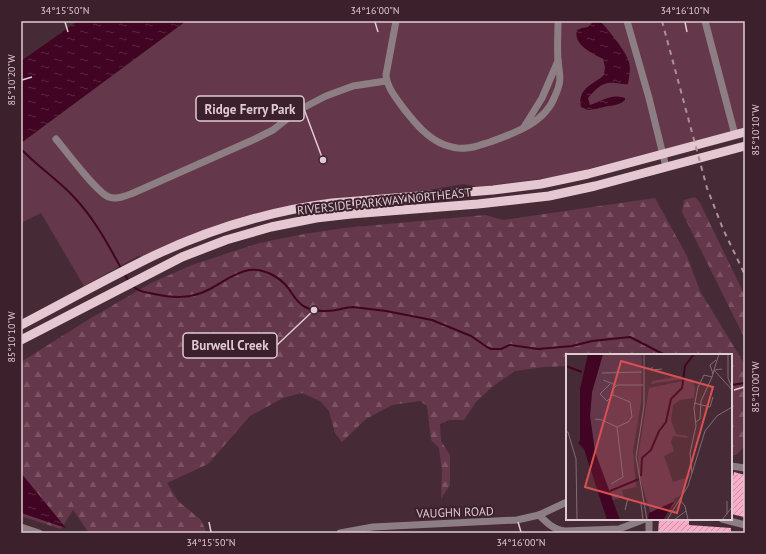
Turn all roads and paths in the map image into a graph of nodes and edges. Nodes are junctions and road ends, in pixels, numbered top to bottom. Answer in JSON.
{"nodes":[{"id":1,"x":396,"y":21,"type":"edge"},
{"id":2,"x":558,"y":21,"type":"edge"},
{"id":3,"x":626,"y":21,"type":"edge"},
{"id":4,"x":705,"y":21,"type":"edge"},
{"id":5,"x":558,"y":61,"type":"junction"},
{"id":6,"x":386,"y":81,"type":"junction"},
{"id":7,"x":524,"y":128,"type":"junction"},
{"id":8,"x":745,"y":132,"type":"edge"},
{"id":9,"x":735,"y":135,"type":"junction"},
{"id":10,"x":56,"y":139,"type":"dead end"},
{"id":11,"x":745,"y":146,"type":"edge"},
{"id":12,"x":662,"y":154,"type":"junction"},
{"id":13,"x":666,"y":167,"type":"junction"},
{"id":14,"x":481,"y":191,"type":"junction"},
{"id":15,"x":482,"y":204,"type":"junction"},
{"id":16,"x":21,"y":325,"type":"edge"},
{"id":17,"x":21,"y":340,"type":"edge"},
{"id":18,"x":732,"y":466,"type":"edge"},
{"id":19,"x":745,"y":468,"type":"edge"},
{"id":20,"x":566,"y":502,"type":"edge"},
{"id":21,"x":539,"y":515,"type":"junction"},
{"id":22,"x":643,"y":520,"type":"edge"},
{"id":23,"x":649,"y":520,"type":"edge"},
{"id":24,"x":726,"y":520,"type":"edge"},
{"id":25,"x":745,"y":525,"type":"edge"},
{"id":26,"x":21,"y":527,"type":"edge"},
{"id":27,"x":622,"y":531,"type":"edge"},
{"id":28,"x":39,"y":533,"type":"edge"},
{"id":29,"x":340,"y":533,"type":"edge"},
{"id":30,"x":649,"y":533,"type":"edge"}],
"edges":[{"from":1,"to":6,"type":"street"},
{"from":2,"to":5,"type":"street"},
{"from":3,"to":12,"type":"street"},
{"from":4,"to":9,"type":"street"},
{"from":5,"to":7,"type":"street"},
{"from":5,"to":7,"type":"street"},
{"from":6,"to":7,"type":"street"},
{"from":6,"to":10,"type":"street"},
{"from":8,"to":9,"type":"main road","name":"RIVERSIDE PARKWAY NORTHEAST"},
{"from":9,"to":12,"type":"main road","name":"RIVERSIDE PARKWAY NORTHEAST"},
{"from":11,"to":13,"type":"main road","name":"RIVERSIDE PARKWAY NORTHEAST"},
{"from":12,"to":13,"type":"street"},
{"from":12,"to":14,"type":"main road","name":"RIVERSIDE PARKWAY NORTHEAST"},
{"from":13,"to":15,"type":"main road","name":"RIVERSIDE PARKWAY NORTHEAST"},
{"from":14,"to":15,"type":"street"},
{"from":14,"to":16,"type":"main road","name":"RIVERSIDE PARKWAY NORTHEAST"},
{"from":15,"to":17,"type":"main road","name":"RIVERSIDE PARKWAY NORTHEAST"},
{"from":18,"to":19,"type":"street"},
{"from":20,"to":21,"type":"street","name":"VAUGHN ROAD"},
{"from":21,"to":27,"type":"street"},
{"from":21,"to":29,"type":"street","name":"VAUGHN ROAD"},
{"from":22,"to":27,"type":"street"},
{"from":23,"to":30,"type":"street"},
{"from":24,"to":25,"type":"street"},
{"from":26,"to":28,"type":"street"}]}
